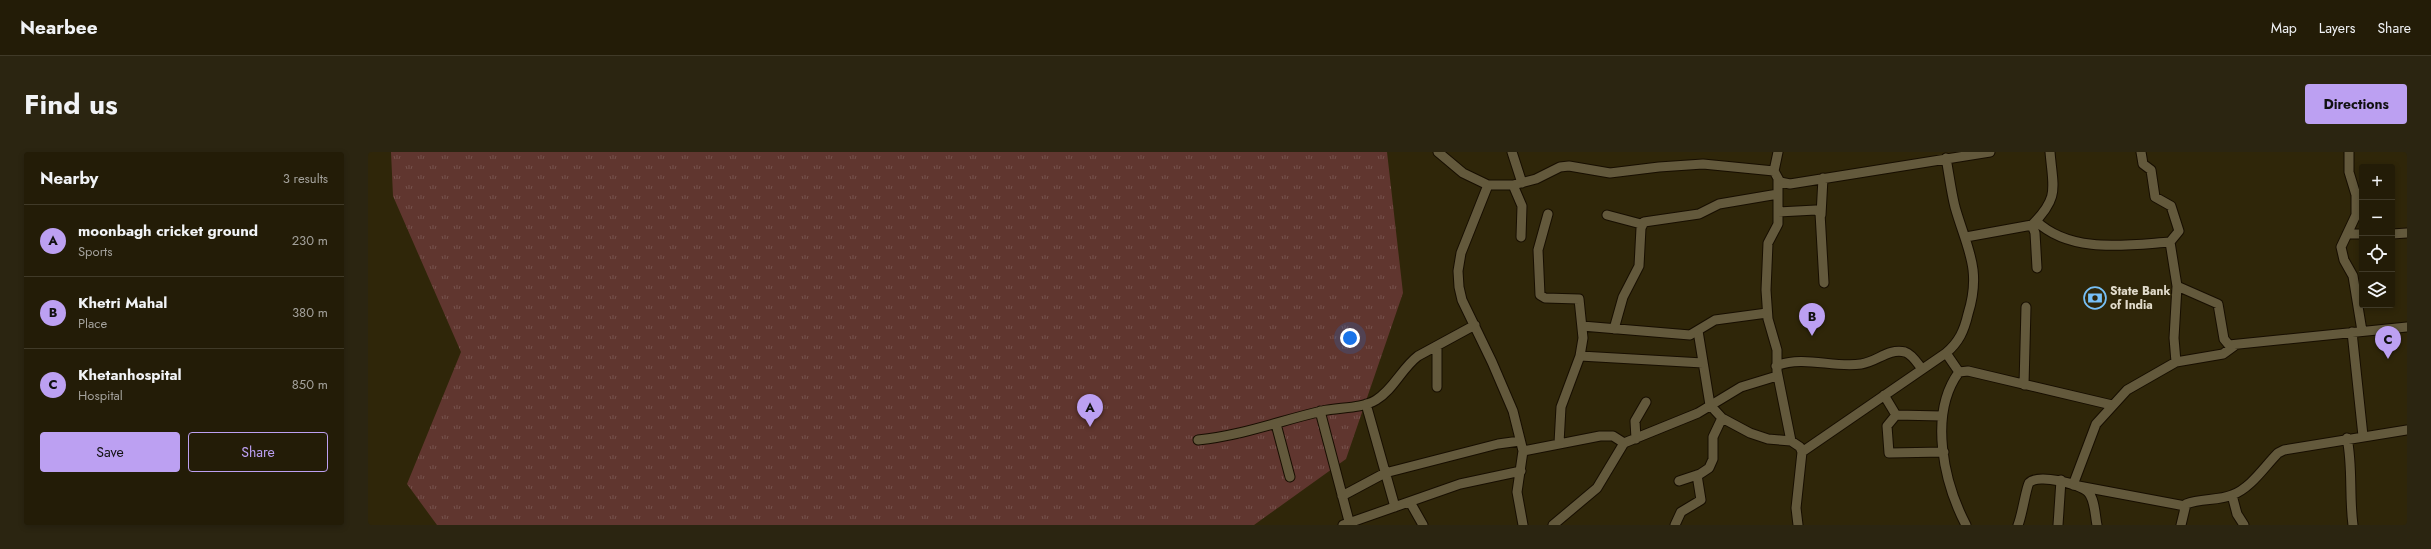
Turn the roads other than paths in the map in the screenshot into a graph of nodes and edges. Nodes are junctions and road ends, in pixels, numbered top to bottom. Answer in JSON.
{"nodes":[{"id":1,"x":1438,"y":152,"type":"edge"},
{"id":2,"x":1512,"y":152,"type":"edge"},
{"id":3,"x":1778,"y":152,"type":"edge"},
{"id":4,"x":1990,"y":152,"type":"edge"},
{"id":5,"x":2050,"y":152,"type":"edge"},
{"id":6,"x":2142,"y":152,"type":"edge"},
{"id":7,"x":2349,"y":152,"type":"edge"},
{"id":8,"x":1956,"y":154,"type":"edge"},
{"id":9,"x":1946,"y":158,"type":"junction"},
{"id":10,"x":1776,"y":175,"type":"junction"},
{"id":11,"x":1823,"y":178,"type":"junction"},
{"id":12,"x":1518,"y":184,"type":"junction"},
{"id":13,"x":1488,"y":185,"type":"junction"},
{"id":14,"x":1778,"y":194,"type":"junction"},
{"id":15,"x":1778,"y":212,"type":"junction"},
{"id":16,"x":1548,"y":214,"type":"dead end"},
{"id":17,"x":1607,"y":215,"type":"dead end"},
{"id":18,"x":1821,"y":215,"type":"junction"},
{"id":19,"x":2034,"y":223,"type":"junction"},
{"id":20,"x":1641,"y":224,"type":"junction"},
{"id":21,"x":2407,"y":233,"type":"edge"},
{"id":22,"x":2347,"y":234,"type":"junction"},
{"id":23,"x":2359,"y":234,"type":"edge"},
{"id":24,"x":2395,"y":234,"type":"edge"},
{"id":25,"x":1521,"y":237,"type":"dead end"},
{"id":26,"x":1966,"y":237,"type":"junction"},
{"id":27,"x":2170,"y":242,"type":"junction"},
{"id":28,"x":2037,"y":268,"type":"dead end"},
{"id":29,"x":1824,"y":284,"type":"dead end"},
{"id":30,"x":2177,"y":286,"type":"junction"},
{"id":31,"x":2026,"y":307,"type":"dead end"},
{"id":32,"x":1767,"y":313,"type":"junction"},
{"id":33,"x":1475,"y":325,"type":"junction"},
{"id":34,"x":1582,"y":326,"type":"junction"},
{"id":35,"x":2407,"y":327,"type":"edge"},
{"id":36,"x":1614,"y":329,"type":"junction"},
{"id":37,"x":2362,"y":331,"type":"junction"},
{"id":38,"x":1698,"y":332,"type":"junction"},
{"id":39,"x":2352,"y":332,"type":"junction"},
{"id":40,"x":1437,"y":346,"type":"junction"},
{"id":41,"x":2234,"y":346,"type":"junction"},
{"id":42,"x":1946,"y":354,"type":"junction"},
{"id":43,"x":1580,"y":356,"type":"junction"},
{"id":44,"x":2176,"y":362,"type":"junction"},
{"id":45,"x":1704,"y":363,"type":"junction"},
{"id":46,"x":1776,"y":366,"type":"junction"},
{"id":47,"x":1922,"y":369,"type":"junction"},
{"id":48,"x":1959,"y":372,"type":"junction"},
{"id":49,"x":1778,"y":376,"type":"junction"},
{"id":50,"x":2024,"y":385,"type":"junction"},
{"id":51,"x":1437,"y":387,"type":"dead end"},
{"id":52,"x":1884,"y":395,"type":"junction"},
{"id":53,"x":1646,"y":402,"type":"dead end"},
{"id":54,"x":1366,"y":404,"type":"junction"},
{"id":55,"x":1710,"y":405,"type":"junction"},
{"id":56,"x":2112,"y":405,"type":"junction"},
{"id":57,"x":1320,"y":411,"type":"junction"},
{"id":58,"x":1896,"y":415,"type":"junction"},
{"id":59,"x":1942,"y":416,"type":"junction"},
{"id":60,"x":1722,"y":418,"type":"junction"},
{"id":61,"x":1276,"y":424,"type":"junction"},
{"id":62,"x":2407,"y":430,"type":"edge"},
{"id":63,"x":2363,"y":436,"type":"junction"},
{"id":64,"x":2347,"y":438,"type":"junction"},
{"id":65,"x":1636,"y":439,"type":"junction"},
{"id":66,"x":1198,"y":440,"type":"dead end"},
{"id":67,"x":1520,"y":441,"type":"junction"},
{"id":68,"x":1791,"y":441,"type":"junction"},
{"id":69,"x":1559,"y":443,"type":"junction"},
{"id":70,"x":1624,"y":443,"type":"junction"},
{"id":71,"x":1523,"y":452,"type":"junction"},
{"id":72,"x":1802,"y":452,"type":"junction"},
{"id":73,"x":1944,"y":452,"type":"junction"},
{"id":74,"x":1521,"y":471,"type":"junction"},
{"id":75,"x":1385,"y":473,"type":"junction"},
{"id":76,"x":1697,"y":475,"type":"junction"},
{"id":77,"x":1290,"y":477,"type":"dead end"},
{"id":78,"x":2061,"y":480,"type":"junction"},
{"id":79,"x":1679,"y":481,"type":"dead end"},
{"id":80,"x":2073,"y":484,"type":"junction"},
{"id":81,"x":2232,"y":495,"type":"junction"},
{"id":82,"x":1342,"y":496,"type":"junction"},
{"id":83,"x":1410,"y":502,"type":"junction"},
{"id":84,"x":2185,"y":506,"type":"junction"},
{"id":85,"x":1395,"y":507,"type":"junction"},
{"id":86,"x":1347,"y":524,"type":"edge"},
{"id":87,"x":1423,"y":525,"type":"edge"},
{"id":88,"x":1523,"y":525,"type":"edge"},
{"id":89,"x":1553,"y":525,"type":"edge"},
{"id":90,"x":1674,"y":525,"type":"edge"},
{"id":91,"x":1798,"y":525,"type":"edge"},
{"id":92,"x":1966,"y":525,"type":"edge"},
{"id":93,"x":2018,"y":525,"type":"edge"},
{"id":94,"x":2058,"y":525,"type":"edge"},
{"id":95,"x":2097,"y":525,"type":"edge"},
{"id":96,"x":2181,"y":525,"type":"edge"},
{"id":97,"x":2244,"y":525,"type":"edge"},
{"id":98,"x":2352,"y":525,"type":"edge"}],
"edges":[{"from":1,"to":13,"type":"street"},
{"from":2,"to":12,"type":"street"},
{"from":3,"to":10,"type":"street"},
{"from":4,"to":8,"type":"street"},
{"from":5,"to":19,"type":"street"},
{"from":6,"to":27,"type":"street"},
{"from":7,"to":22,"type":"street"},
{"from":8,"to":9,"type":"street"},
{"from":9,"to":11,"type":"street"},
{"from":9,"to":26,"type":"street"},
{"from":10,"to":11,"type":"street"},
{"from":10,"to":12,"type":"street"},
{"from":10,"to":14,"type":"street"},
{"from":11,"to":18,"type":"street"},
{"from":12,"to":13,"type":"street"},
{"from":12,"to":25,"type":"street"},
{"from":13,"to":33,"type":"street"},
{"from":14,"to":15,"type":"street"},
{"from":14,"to":20,"type":"street"},
{"from":15,"to":18,"type":"street"},
{"from":15,"to":32,"type":"street"},
{"from":16,"to":34,"type":"street"},
{"from":17,"to":20,"type":"street"},
{"from":18,"to":29,"type":"street"},
{"from":19,"to":26,"type":"street"},
{"from":19,"to":27,"type":"street"},
{"from":19,"to":28,"type":"street"},
{"from":20,"to":36,"type":"street"},
{"from":21,"to":24,"type":"street"},
{"from":22,"to":23,"type":"street"},
{"from":22,"to":37,"type":"street"},
{"from":26,"to":42,"type":"street"},
{"from":27,"to":30,"type":"street"},
{"from":30,"to":41,"type":"street"},
{"from":30,"to":44,"type":"street"},
{"from":31,"to":50,"type":"street"},
{"from":32,"to":38,"type":"street"},
{"from":32,"to":46,"type":"street"},
{"from":33,"to":40,"type":"street"},
{"from":33,"to":67,"type":"street"},
{"from":34,"to":36,"type":"street"},
{"from":34,"to":43,"type":"street"},
{"from":35,"to":37,"type":"street"},
{"from":36,"to":38,"type":"street"},
{"from":37,"to":39,"type":"street"},
{"from":38,"to":45,"type":"street"},
{"from":39,"to":41,"type":"street"},
{"from":39,"to":63,"type":"street"},
{"from":40,"to":51,"type":"street"},
{"from":40,"to":54,"type":"street"},
{"from":41,"to":44,"type":"street"},
{"from":42,"to":47,"type":"street"},
{"from":42,"to":48,"type":"street"},
{"from":43,"to":45,"type":"street"},
{"from":43,"to":69,"type":"street"},
{"from":44,"to":56,"type":"street"},
{"from":45,"to":55,"type":"street"},
{"from":46,"to":47,"type":"street"},
{"from":46,"to":49,"type":"street"},
{"from":47,"to":52,"type":"street"},
{"from":48,"to":50,"type":"street"},
{"from":48,"to":59,"type":"street"},
{"from":49,"to":55,"type":"street"},
{"from":49,"to":68,"type":"street"},
{"from":50,"to":56,"type":"street"},
{"from":52,"to":58,"type":"street"},
{"from":52,"to":72,"type":"street"},
{"from":53,"to":65,"type":"street"},
{"from":54,"to":57,"type":"street"},
{"from":54,"to":75,"type":"street"},
{"from":55,"to":60,"type":"street"},
{"from":55,"to":65,"type":"street"},
{"from":56,"to":80,"type":"street"},
{"from":57,"to":61,"type":"street"},
{"from":57,"to":82,"type":"street"},
{"from":58,"to":59,"type":"street"},
{"from":58,"to":73,"type":"street"},
{"from":59,"to":73,"type":"street"},
{"from":60,"to":68,"type":"street"},
{"from":60,"to":76,"type":"street"},
{"from":61,"to":66,"type":"street"},
{"from":61,"to":77,"type":"street"},
{"from":62,"to":63,"type":"street"},
{"from":63,"to":64,"type":"street"},
{"from":64,"to":81,"type":"street"},
{"from":64,"to":98,"type":"street"},
{"from":65,"to":70,"type":"street"},
{"from":67,"to":71,"type":"street"},
{"from":67,"to":75,"type":"street"},
{"from":68,"to":72,"type":"street"},
{"from":69,"to":70,"type":"street"},
{"from":69,"to":71,"type":"street"},
{"from":70,"to":89,"type":"street"},
{"from":71,"to":74,"type":"street"},
{"from":72,"to":91,"type":"street"},
{"from":73,"to":92,"type":"street"},
{"from":74,"to":83,"type":"street"},
{"from":74,"to":88,"type":"street"},
{"from":75,"to":82,"type":"street"},
{"from":75,"to":85,"type":"street"},
{"from":76,"to":79,"type":"street"},
{"from":76,"to":90,"type":"street"},
{"from":78,"to":80,"type":"street"},
{"from":78,"to":93,"type":"street"},
{"from":78,"to":94,"type":"street"},
{"from":80,"to":84,"type":"street"},
{"from":80,"to":95,"type":"street"},
{"from":81,"to":84,"type":"street"},
{"from":81,"to":97,"type":"street"},
{"from":82,"to":86,"type":"street"},
{"from":83,"to":85,"type":"street"},
{"from":83,"to":87,"type":"street"},
{"from":84,"to":96,"type":"street"},
{"from":85,"to":86,"type":"street"}]}
